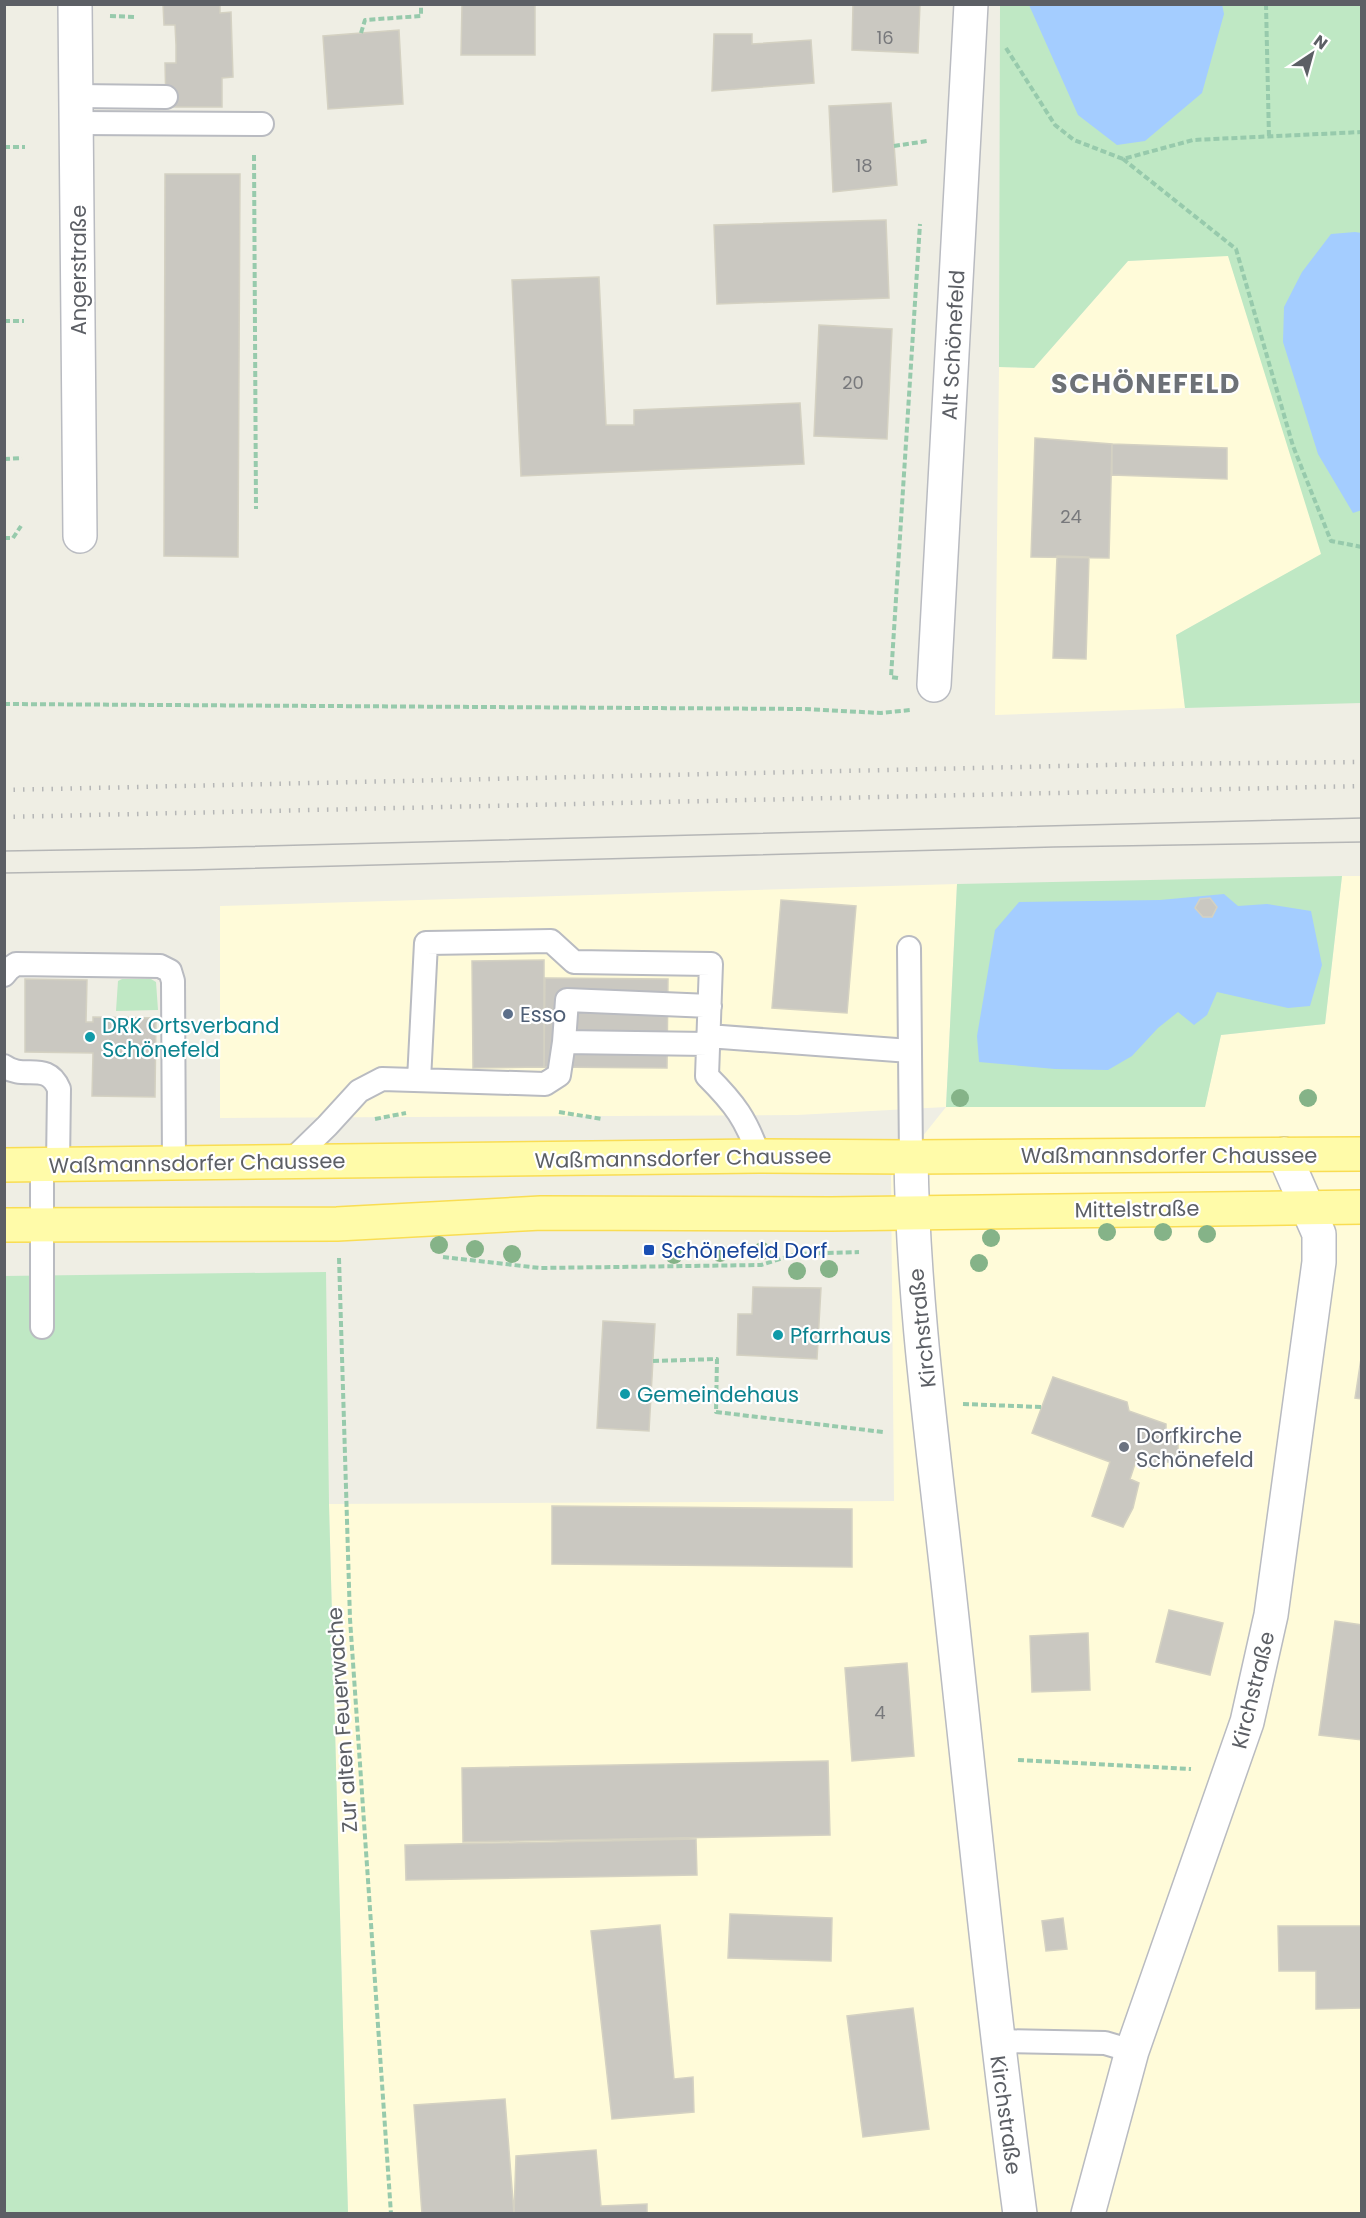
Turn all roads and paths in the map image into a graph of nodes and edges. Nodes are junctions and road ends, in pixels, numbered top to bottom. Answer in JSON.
{"nodes":[{"id":1,"x":75,"y":4,"type":"edge"},
{"id":2,"x":422,"y":4,"type":"edge"},
{"id":3,"x":1266,"y":4,"type":"edge"},
{"id":4,"x":106,"y":15,"type":"dead end"},
{"id":5,"x":970,"y":15,"type":"edge"},
{"id":6,"x":136,"y":18,"type":"dead end"},
{"id":7,"x":361,"y":33,"type":"dead end"},
{"id":8,"x":166,"y":97,"type":"dead end"},
{"id":9,"x":77,"y":110,"type":"junction"},
{"id":10,"x":258,"y":124,"type":"joint"},
{"id":11,"x":1362,"y":132,"type":"edge"},
{"id":12,"x":1269,"y":138,"type":"junction"},
{"id":13,"x":927,"y":141,"type":"dead end"},
{"id":14,"x":894,"y":146,"type":"dead end"},
{"id":15,"x":4,"y":147,"type":"edge"},
{"id":16,"x":25,"y":147,"type":"dead end"},
{"id":17,"x":1123,"y":159,"type":"junction"},
{"id":18,"x":4,"y":321,"type":"edge"},
{"id":19,"x":24,"y":321,"type":"dead end"},
{"id":20,"x":22,"y":458,"type":"dead end"},
{"id":21,"x":4,"y":459,"type":"edge"},
{"id":22,"x":256,"y":509,"type":"dead end"},
{"id":23,"x":21,"y":526,"type":"dead end"},
{"id":24,"x":80,"y":536,"type":"dead end"},
{"id":25,"x":4,"y":538,"type":"edge"},
{"id":26,"x":1362,"y":547,"type":"edge"},
{"id":27,"x":934,"y":685,"type":"joint"},
{"id":28,"x":4,"y":704,"type":"edge"},
{"id":29,"x":909,"y":948,"type":"dead end"},
{"id":30,"x":4,"y":975,"type":"edge"},
{"id":31,"x":710,"y":1006,"type":"junction"},
{"id":32,"x":708,"y":1040,"type":"junction"},
{"id":33,"x":564,"y":1042,"type":"junction"},
{"id":34,"x":910,"y":1051,"type":"junction"},
{"id":35,"x":4,"y":1066,"type":"edge"},
{"id":36,"x":419,"y":1080,"type":"junction"},
{"id":37,"x":1284,"y":1154,"type":"junction"},
{"id":38,"x":1362,"y":1154,"type":"edge"},
{"id":39,"x":759,"y":1156,"type":"junction"},
{"id":40,"x":911,"y":1157,"type":"junction"},
{"id":41,"x":174,"y":1162,"type":"junction"},
{"id":42,"x":290,"y":1162,"type":"junction"},
{"id":43,"x":50,"y":1165,"type":"junction"},
{"id":44,"x":4,"y":1166,"type":"edge"},
{"id":45,"x":1308,"y":1207,"type":"junction"},
{"id":46,"x":1362,"y":1207,"type":"edge"},
{"id":47,"x":912,"y":1211,"type":"junction"},
{"id":48,"x":337,"y":1224,"type":"junction"},
{"id":49,"x":4,"y":1225,"type":"edge"},
{"id":50,"x":42,"y":1225,"type":"junction"},
{"id":51,"x":914,"y":1247,"type":"junction"},
{"id":52,"x":433,"y":1256,"type":"dead end"},
{"id":53,"x":42,"y":1327,"type":"dead end"},
{"id":54,"x":653,"y":1361,"type":"dead end"},
{"id":55,"x":1041,"y":1407,"type":"dead end"},
{"id":56,"x":930,"y":1408,"type":"junction"},
{"id":57,"x":884,"y":1432,"type":"dead end"},
{"id":58,"x":1018,"y":1760,"type":"dead end"},
{"id":59,"x":1196,"y":1770,"type":"dead end"},
{"id":60,"x":996,"y":2041,"type":"junction"},
{"id":61,"x":1132,"y":2050,"type":"junction"},
{"id":62,"x":391,"y":2214,"type":"edge"},
{"id":63,"x":1020,"y":2214,"type":"edge"},
{"id":64,"x":1088,"y":2214,"type":"edge"}],
"edges":[{"from":1,"to":9,"type":"street","name":"Angerstraße"},
{"from":2,"to":7,"type":"path"},
{"from":3,"to":12,"type":"path"},
{"from":4,"to":6,"type":"path"},
{"from":5,"to":17,"type":"path"},
{"from":5,"to":27,"type":"street","name":"Alt Schönefeld"},
{"from":8,"to":9,"type":"lane"},
{"from":9,"to":10,"type":"lane"},
{"from":9,"to":24,"type":"street","name":"Angerstraße"},
{"from":10,"to":22,"type":"path"},
{"from":11,"to":12,"type":"path"},
{"from":12,"to":17,"type":"path"},
{"from":13,"to":14,"type":"path"},
{"from":15,"to":16,"type":"path"},
{"from":17,"to":26,"type":"path"},
{"from":18,"to":19,"type":"path"},
{"from":20,"to":21,"type":"path"},
{"from":23,"to":25,"type":"path"},
{"from":27,"to":28,"type":"path"},
{"from":29,"to":34,"type":"lane"},
{"from":30,"to":41,"type":"lane"},
{"from":31,"to":32,"type":"lane"},
{"from":31,"to":33,"type":"lane"},
{"from":31,"to":36,"type":"lane"},
{"from":32,"to":33,"type":"lane"},
{"from":32,"to":34,"type":"lane"},
{"from":32,"to":39,"type":"lane"},
{"from":33,"to":36,"type":"lane"},
{"from":34,"to":40,"type":"lane"},
{"from":35,"to":43,"type":"lane"},
{"from":36,"to":42,"type":"lane"},
{"from":37,"to":38,"type":"main road","name":"Waßmannsdorfer Chaussee"},
{"from":37,"to":40,"type":"main road","name":"Waßmannsdorfer Chaussee"},
{"from":37,"to":45,"type":"street","name":"Kirchstraße"},
{"from":39,"to":40,"type":"main road","name":"Waßmannsdorfer Chaussee"},
{"from":39,"to":42,"type":"main road","name":"Waßmannsdorfer Chaussee"},
{"from":40,"to":47,"type":"street","name":"Kirchstraße"},
{"from":41,"to":42,"type":"main road","name":"Waßmannsdorfer Chaussee"},
{"from":41,"to":43,"type":"main road","name":"Waßmannsdorfer Chaussee"},
{"from":43,"to":44,"type":"main road","name":"Waßmannsdorfer Chaussee"},
{"from":43,"to":50,"type":"lane"},
{"from":45,"to":46,"type":"main road","name":"Mittelstraße"},
{"from":45,"to":47,"type":"main road","name":"Mittelstraße"},
{"from":45,"to":61,"type":"street","name":"Kirchstraße"},
{"from":47,"to":48,"type":"main road"},
{"from":47,"to":51,"type":"street","name":"Kirchstraße"},
{"from":48,"to":50,"type":"main road"},
{"from":48,"to":62,"type":"path","name":"Zur alten Feuerwache"},
{"from":49,"to":50,"type":"main road"},
{"from":50,"to":53,"type":"lane"},
{"from":51,"to":52,"type":"path"},
{"from":51,"to":56,"type":"street","name":"Kirchstraße"},
{"from":54,"to":57,"type":"path"},
{"from":55,"to":56,"type":"path"},
{"from":56,"to":60,"type":"street","name":"Kirchstraße"},
{"from":58,"to":59,"type":"path"},
{"from":60,"to":61,"type":"lane"},
{"from":60,"to":63,"type":"street","name":"Kirchstraße"},
{"from":61,"to":64,"type":"street","name":"Kirchstraße"}]}
